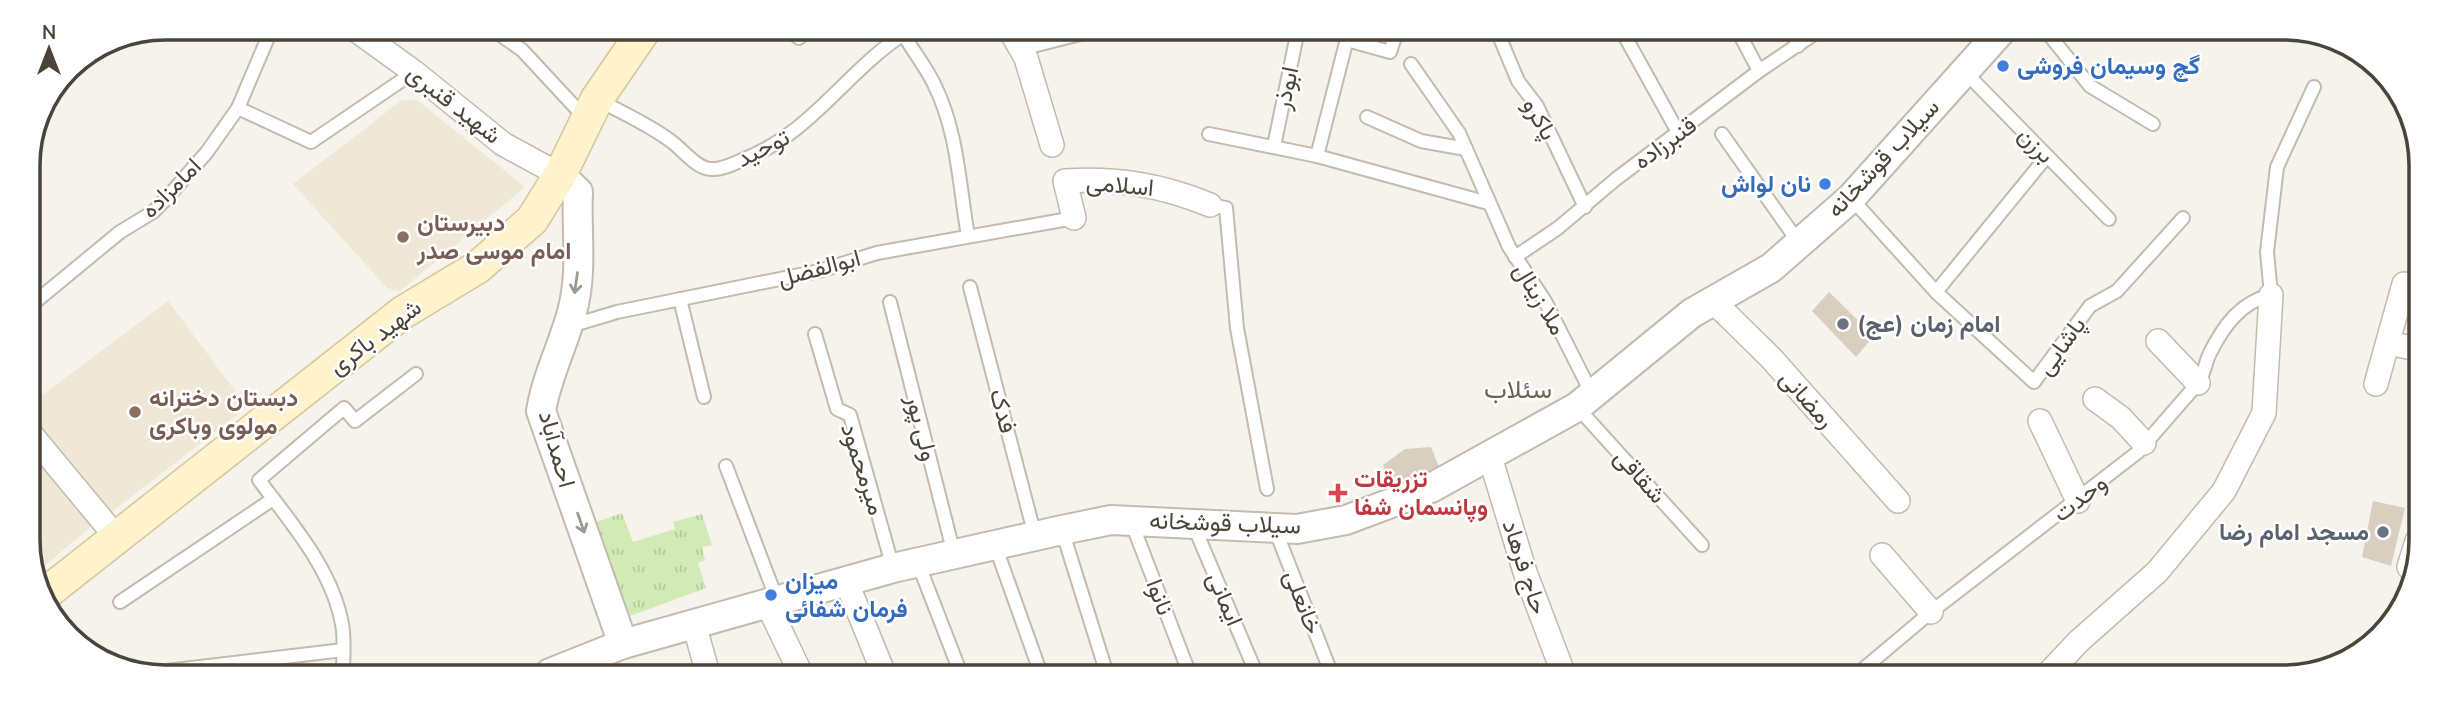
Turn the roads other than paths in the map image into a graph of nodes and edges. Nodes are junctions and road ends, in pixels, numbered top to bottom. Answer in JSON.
{"nodes":[{"id":1,"x":267,"y":40,"type":"edge"},
{"id":2,"x":370,"y":40,"type":"edge"},
{"id":3,"x":508,"y":40,"type":"edge"},
{"id":4,"x":638,"y":40,"type":"edge"},
{"id":5,"x":898,"y":40,"type":"edge"},
{"id":6,"x":911,"y":40,"type":"edge"},
{"id":7,"x":1015,"y":40,"type":"edge"},
{"id":8,"x":1296,"y":40,"type":"edge"},
{"id":9,"x":1347,"y":40,"type":"edge"},
{"id":10,"x":1360,"y":40,"type":"edge"},
{"id":11,"x":1394,"y":40,"type":"edge"},
{"id":12,"x":1501,"y":40,"type":"edge"},
{"id":13,"x":1627,"y":40,"type":"edge"},
{"id":14,"x":1743,"y":40,"type":"edge"},
{"id":15,"x":1796,"y":40,"type":"edge"},
{"id":16,"x":1806,"y":40,"type":"edge"},
{"id":17,"x":1993,"y":40,"type":"edge"},
{"id":18,"x":2053,"y":40,"type":"edge"},
{"id":19,"x":1798,"y":46,"type":"junction"},
{"id":20,"x":1411,"y":64,"type":"dead end"},
{"id":21,"x":1759,"y":71,"type":"junction"},
{"id":22,"x":1964,"y":71,"type":"junction"},
{"id":23,"x":414,"y":72,"type":"junction"},
{"id":24,"x":2314,"y":87,"type":"dead end"},
{"id":25,"x":238,"y":108,"type":"junction"},
{"id":26,"x":592,"y":110,"type":"junction"},
{"id":27,"x":1367,"y":117,"type":"dead end"},
{"id":28,"x":2152,"y":124,"type":"dead end"},
{"id":29,"x":1678,"y":132,"type":"junction"},
{"id":30,"x":1209,"y":134,"type":"dead end"},
{"id":31,"x":1722,"y":134,"type":"dead end"},
{"id":32,"x":1052,"y":145,"type":"dead end"},
{"id":33,"x":1274,"y":146,"type":"junction"},
{"id":34,"x":1466,"y":149,"type":"junction"},
{"id":35,"x":1317,"y":156,"type":"junction"},
{"id":36,"x":2047,"y":156,"type":"junction"},
{"id":37,"x":560,"y":174,"type":"junction"},
{"id":38,"x":1851,"y":198,"type":"junction"},
{"id":39,"x":1488,"y":203,"type":"junction"},
{"id":40,"x":1210,"y":205,"type":"joint"},
{"id":41,"x":1585,"y":207,"type":"junction"},
{"id":42,"x":1074,"y":218,"type":"joint"},
{"id":43,"x":2183,"y":218,"type":"dead end"},
{"id":44,"x":2109,"y":219,"type":"dead end"},
{"id":45,"x":968,"y":236,"type":"junction"},
{"id":46,"x":1800,"y":243,"type":"junction"},
{"id":47,"x":1516,"y":257,"type":"junction"},
{"id":48,"x":2404,"y":285,"type":"dead end"},
{"id":49,"x":970,"y":287,"type":"dead end"},
{"id":50,"x":1936,"y":292,"type":"junction"},
{"id":51,"x":2271,"y":295,"type":"junction"},
{"id":52,"x":41,"y":297,"type":"edge"},
{"id":53,"x":680,"y":299,"type":"junction"},
{"id":54,"x":1713,"y":301,"type":"junction"},
{"id":55,"x":890,"y":302,"type":"dead end"},
{"id":56,"x":566,"y":327,"type":"junction"},
{"id":57,"x":815,"y":334,"type":"dead end"},
{"id":58,"x":2158,"y":341,"type":"dead end"},
{"id":59,"x":2389,"y":343,"type":"junction"},
{"id":60,"x":2409,"y":347,"type":"edge"},
{"id":61,"x":416,"y":374,"type":"dead end"},
{"id":62,"x":2198,"y":383,"type":"junction"},
{"id":63,"x":2376,"y":384,"type":"dead end"},
{"id":64,"x":704,"y":397,"type":"dead end"},
{"id":65,"x":2095,"y":399,"type":"dead end"},
{"id":66,"x":1585,"y":400,"type":"junction"},
{"id":67,"x":2040,"y":421,"type":"dead end"},
{"id":68,"x":2144,"y":443,"type":"junction"},
{"id":69,"x":40,"y":445,"type":"edge"},
{"id":70,"x":1490,"y":457,"type":"junction"},
{"id":71,"x":726,"y":466,"type":"dead end"},
{"id":72,"x":1267,"y":489,"type":"dead end"},
{"id":73,"x":273,"y":499,"type":"junction"},
{"id":74,"x":1898,"y":501,"type":"dead end"},
{"id":75,"x":2078,"y":501,"type":"junction"},
{"id":76,"x":1131,"y":520,"type":"junction"},
{"id":77,"x":1193,"y":524,"type":"junction"},
{"id":78,"x":1275,"y":529,"type":"junction"},
{"id":79,"x":1049,"y":533,"type":"junction"},
{"id":80,"x":117,"y":538,"type":"junction"},
{"id":81,"x":995,"y":545,"type":"junction"},
{"id":82,"x":1702,"y":545,"type":"dead end"},
{"id":83,"x":954,"y":554,"type":"junction"},
{"id":84,"x":1882,"y":555,"type":"dead end"},
{"id":85,"x":906,"y":565,"type":"junction"},
{"id":86,"x":846,"y":581,"type":"junction"},
{"id":87,"x":51,"y":590,"type":"edge"},
{"id":88,"x":120,"y":602,"type":"dead end"},
{"id":89,"x":772,"y":602,"type":"junction"},
{"id":90,"x":1931,"y":612,"type":"junction"},
{"id":91,"x":694,"y":624,"type":"junction"},
{"id":92,"x":623,"y":644,"type":"junction"},
{"id":93,"x":343,"y":650,"type":"junction"},
{"id":94,"x":1253,"y":664,"type":"edge"},
{"id":95,"x":1328,"y":664,"type":"edge"},
{"id":96,"x":1560,"y":664,"type":"edge"},
{"id":97,"x":1869,"y":664,"type":"edge"},
{"id":98,"x":2058,"y":664,"type":"edge"},
{"id":99,"x":217,"y":665,"type":"edge"},
{"id":100,"x":343,"y":665,"type":"edge"},
{"id":101,"x":586,"y":665,"type":"edge"},
{"id":102,"x":705,"y":665,"type":"edge"},
{"id":103,"x":797,"y":665,"type":"edge"},
{"id":104,"x":880,"y":665,"type":"edge"},
{"id":105,"x":956,"y":665,"type":"edge"},
{"id":106,"x":1038,"y":665,"type":"edge"},
{"id":107,"x":1103,"y":665,"type":"edge"},
{"id":108,"x":1186,"y":665,"type":"edge"}],
"edges":[{"from":1,"to":25,"type":"lane","name":"امامزاده"},
{"from":2,"to":23,"type":"street","name":"شهید قنبری"},
{"from":3,"to":26,"type":"lane","name":"توحید"},
{"from":4,"to":26,"type":"main road","name":"شهید باکری"},
{"from":5,"to":26,"type":"lane","name":"توحید"},
{"from":6,"to":45,"type":"lane"},
{"from":7,"to":32,"type":"street"},
{"from":8,"to":33,"type":"lane","name":"ابوذر"},
{"from":9,"to":35,"type":"lane"},
{"from":10,"to":11,"type":"lane"},
{"from":12,"to":41,"type":"lane","name":"پاکرو"},
{"from":13,"to":29,"type":"lane"},
{"from":14,"to":21,"type":"lane"},
{"from":15,"to":19,"type":"lane"},
{"from":16,"to":19,"type":"lane","name":"قنبرزاده"},
{"from":17,"to":22,"type":"street","name":"سیلاب قوشخانه"},
{"from":18,"to":28,"type":"lane"},
{"from":19,"to":21,"type":"lane","name":"قنبرزاده"},
{"from":20,"to":34,"type":"lane","name":"ملا زینال"},
{"from":21,"to":29,"type":"lane","name":"قنبرزاده"},
{"from":22,"to":36,"type":"lane","name":"برزن"},
{"from":22,"to":38,"type":"street","name":"سیلاب قوشخانه"},
{"from":23,"to":25,"type":"lane"},
{"from":23,"to":37,"type":"street","name":"شهید قنبری"},
{"from":24,"to":51,"type":"lane"},
{"from":25,"to":52,"type":"lane","name":"امامزاده"},
{"from":26,"to":37,"type":"main road","name":"شهید باکری"},
{"from":27,"to":34,"type":"lane"},
{"from":29,"to":41,"type":"lane","name":"قنبرزاده"},
{"from":30,"to":33,"type":"lane"},
{"from":31,"to":46,"type":"lane"},
{"from":33,"to":35,"type":"lane"},
{"from":34,"to":39,"type":"lane","name":"ملا زینال"},
{"from":35,"to":39,"type":"lane"},
{"from":36,"to":44,"type":"lane","name":"برزن"},
{"from":36,"to":50,"type":"lane"},
{"from":37,"to":56,"type":"street","name":"احمدآباد","one_way":true},
{"from":37,"to":80,"type":"main road","name":"شهید باکری"},
{"from":38,"to":46,"type":"street","name":"سیلاب قوشخانه"},
{"from":38,"to":50,"type":"lane","name":"پاشایی"},
{"from":39,"to":47,"type":"lane","name":"ملا زینال"},
{"from":40,"to":42,"type":"street","name":"اسلامی"},
{"from":40,"to":72,"type":"lane"},
{"from":41,"to":47,"type":"lane","name":"قنبرزاده"},
{"from":42,"to":45,"type":"lane","name":"ابوالفضل"},
{"from":43,"to":50,"type":"lane","name":"پاشایی"},
{"from":45,"to":53,"type":"lane","name":"ابوالفضل"},
{"from":46,"to":54,"type":"street","name":"سیلاب قوشخانه"},
{"from":47,"to":66,"type":"lane","name":"ملا زینال"},
{"from":48,"to":59,"type":"street"},
{"from":49,"to":79,"type":"lane","name":"فدک"},
{"from":51,"to":62,"type":"lane","name":"وحدت"},
{"from":51,"to":98,"type":"street"},
{"from":53,"to":56,"type":"lane","name":"ابوالفضل"},
{"from":53,"to":64,"type":"lane"},
{"from":54,"to":66,"type":"street","name":"سیلاب قوشخانه"},
{"from":54,"to":74,"type":"street","name":"رمضانی"},
{"from":55,"to":83,"type":"lane","name":"ولی پور"},
{"from":56,"to":92,"type":"street","name":"احمدآباد","one_way":true},
{"from":57,"to":85,"type":"lane","name":"میرمحمود"},
{"from":58,"to":62,"type":"street"},
{"from":59,"to":60,"type":"street"},
{"from":59,"to":63,"type":"street"},
{"from":61,"to":73,"type":"lane"},
{"from":62,"to":68,"type":"lane","name":"وحدت"},
{"from":65,"to":68,"type":"street"},
{"from":66,"to":70,"type":"street","name":"سیلاب قوشخانه"},
{"from":66,"to":82,"type":"lane","name":"شقاقی"},
{"from":67,"to":75,"type":"street"},
{"from":68,"to":75,"type":"lane","name":"وحدت"},
{"from":69,"to":80,"type":"street"},
{"from":70,"to":78,"type":"street","name":"سیلاب قوشخانه"},
{"from":70,"to":96,"type":"street","name":"حاج فرهاد"},
{"from":71,"to":89,"type":"lane"},
{"from":73,"to":88,"type":"lane"},
{"from":73,"to":93,"type":"lane"},
{"from":75,"to":90,"type":"lane","name":"وحدت"},
{"from":76,"to":77,"type":"street","name":"سیلاب قوشخانه"},
{"from":76,"to":79,"type":"street","name":"سیلاب قوشخانه"},
{"from":76,"to":108,"type":"lane","name":"نانوا"},
{"from":77,"to":78,"type":"street","name":"سیلاب قوشخانه"},
{"from":77,"to":94,"type":"lane","name":"ایمانی"},
{"from":78,"to":95,"type":"lane","name":"خانعلی"},
{"from":79,"to":81,"type":"street","name":"سیلاب قوشخانه"},
{"from":79,"to":107,"type":"lane","name":"فدک"},
{"from":80,"to":87,"type":"main road","name":"شهید باکری"},
{"from":81,"to":83,"type":"street","name":"سیلاب قوشخانه"},
{"from":81,"to":106,"type":"lane"},
{"from":83,"to":85,"type":"street","name":"سیلاب قوشخانه"},
{"from":84,"to":90,"type":"street"},
{"from":85,"to":86,"type":"street","name":"سیلاب قوشخانه"},
{"from":85,"to":105,"type":"lane","name":"میرمحمود"},
{"from":86,"to":89,"type":"street","name":"سیلاب قوشخانه"},
{"from":86,"to":104,"type":"street"},
{"from":89,"to":91,"type":"street","name":"سیلاب قوشخانه"},
{"from":89,"to":103,"type":"street"},
{"from":90,"to":97,"type":"lane","name":"وحدت"},
{"from":91,"to":92,"type":"street","name":"سیلاب قوشخانه"},
{"from":91,"to":102,"type":"street"},
{"from":92,"to":101,"type":"street","name":"سیلاب قوشخانه"},
{"from":93,"to":99,"type":"lane"},
{"from":93,"to":100,"type":"lane"}]}
